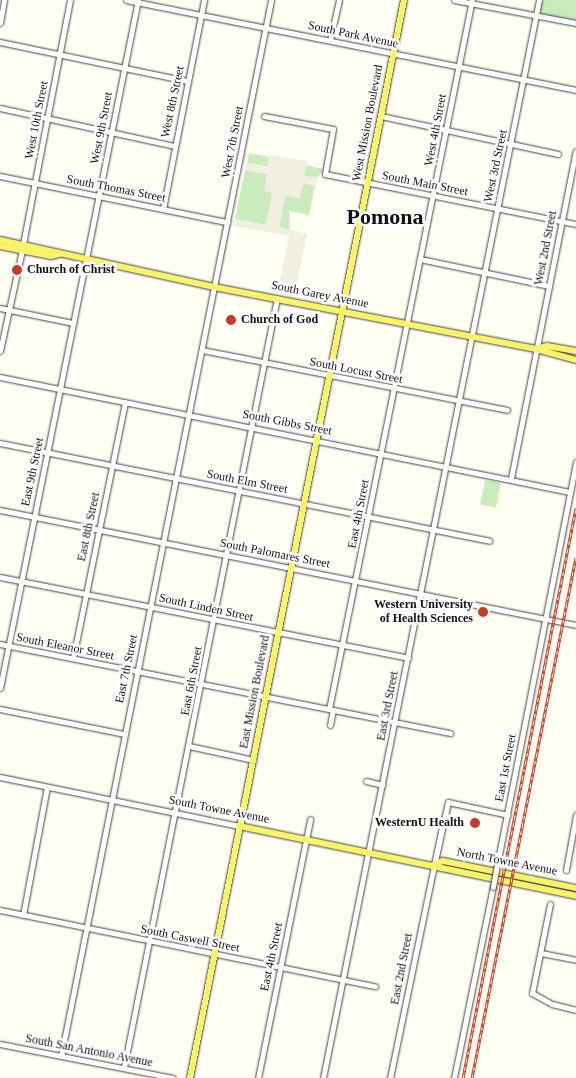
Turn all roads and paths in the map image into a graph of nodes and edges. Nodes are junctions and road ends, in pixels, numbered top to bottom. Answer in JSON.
{"nodes":[{"id":1,"x":4,"y":0,"type":"edge"},
{"id":2,"x":70,"y":0,"type":"edge"},
{"id":3,"x":126,"y":0,"type":"edge"},
{"id":4,"x":204,"y":0,"type":"edge"},
{"id":5,"x":271,"y":0,"type":"edge"},
{"id":6,"x":339,"y":0,"type":"edge"},
{"id":7,"x":404,"y":0,"type":"edge"},
{"id":8,"x":454,"y":0,"type":"edge"},
{"id":9,"x":540,"y":0,"type":"edge"},
{"id":10,"x":138,"y":1,"type":"edge"},
{"id":11,"x":472,"y":2,"type":"edge"},
{"id":12,"x":201,"y":15,"type":"junction"},
{"id":13,"x":536,"y":16,"type":"junction"},
{"id":14,"x":0,"y":23,"type":"edge"},
{"id":15,"x":576,"y":24,"type":"edge"},
{"id":16,"x":266,"y":28,"type":"junction"},
{"id":17,"x":330,"y":40,"type":"junction"},
{"id":18,"x":0,"y":42,"type":"edge"},
{"id":19,"x":59,"y":53,"type":"junction"},
{"id":20,"x":393,"y":54,"type":"junction"},
{"id":21,"x":124,"y":68,"type":"junction"},
{"id":22,"x":458,"y":68,"type":"junction"},
{"id":23,"x":524,"y":79,"type":"junction"},
{"id":24,"x":187,"y":81,"type":"junction"},
{"id":25,"x":576,"y":90,"type":"edge"},
{"id":26,"x":0,"y":108,"type":"edge"},
{"id":27,"x":264,"y":116,"type":"dead end"},
{"id":28,"x":381,"y":116,"type":"junction"},
{"id":29,"x":48,"y":117,"type":"junction"},
{"id":30,"x":446,"y":131,"type":"junction"},
{"id":31,"x":111,"y":132,"type":"junction"},
{"id":32,"x":511,"y":145,"type":"junction"},
{"id":33,"x":174,"y":146,"type":"junction"},
{"id":34,"x":576,"y":150,"type":"edge"},
{"id":35,"x":558,"y":154,"type":"dead end"},
{"id":36,"x":0,"y":176,"type":"edge"},
{"id":37,"x":34,"y":183,"type":"junction"},
{"id":38,"x":368,"y":183,"type":"junction"},
{"id":39,"x":99,"y":196,"type":"junction"},
{"id":40,"x":432,"y":196,"type":"junction"},
{"id":41,"x":498,"y":208,"type":"junction"},
{"id":42,"x":163,"y":209,"type":"junction"},
{"id":43,"x":561,"y":221,"type":"junction"},
{"id":44,"x":228,"y":222,"type":"junction"},
{"id":45,"x":576,"y":224,"type":"edge"},
{"id":46,"x":0,"y":240,"type":"edge"},
{"id":47,"x":0,"y":246,"type":"edge"},
{"id":48,"x":22,"y":247,"type":"junction"},
{"id":49,"x":420,"y":259,"type":"junction"},
{"id":50,"x":86,"y":260,"type":"junction"},
{"id":51,"x":485,"y":272,"type":"junction"},
{"id":52,"x":549,"y":286,"type":"junction"},
{"id":53,"x":214,"y":287,"type":"junction"},
{"id":54,"x":277,"y":298,"type":"junction"},
{"id":55,"x":0,"y":308,"type":"edge"},
{"id":56,"x":9,"y":310,"type":"junction"},
{"id":57,"x":344,"y":310,"type":"junction"},
{"id":58,"x":73,"y":323,"type":"junction"},
{"id":59,"x":407,"y":323,"type":"junction"},
{"id":60,"x":471,"y":336,"type":"junction"},
{"id":61,"x":536,"y":349,"type":"junction"},
{"id":62,"x":202,"y":350,"type":"junction"},
{"id":63,"x":0,"y":351,"type":"edge"},
{"id":64,"x":576,"y":351,"type":"edge"},
{"id":65,"x":576,"y":360,"type":"edge"},
{"id":66,"x":266,"y":364,"type":"junction"},
{"id":67,"x":0,"y":377,"type":"edge"},
{"id":68,"x":330,"y":377,"type":"junction"},
{"id":69,"x":60,"y":388,"type":"junction"},
{"id":70,"x":393,"y":388,"type":"junction"},
{"id":71,"x":458,"y":401,"type":"junction"},
{"id":72,"x":125,"y":402,"type":"junction"},
{"id":73,"x":508,"y":410,"type":"dead end"},
{"id":74,"x":189,"y":413,"type":"junction"},
{"id":75,"x":252,"y":426,"type":"junction"},
{"id":76,"x":317,"y":438,"type":"junction"},
{"id":77,"x":0,"y":443,"type":"edge"},
{"id":78,"x":382,"y":452,"type":"junction"},
{"id":79,"x":48,"y":453,"type":"junction"},
{"id":80,"x":576,"y":462,"type":"edge"},
{"id":81,"x":112,"y":464,"type":"junction"},
{"id":82,"x":446,"y":465,"type":"junction"},
{"id":83,"x":176,"y":477,"type":"junction"},
{"id":84,"x":511,"y":478,"type":"junction"},
{"id":85,"x":240,"y":491,"type":"junction"},
{"id":86,"x":570,"y":492,"type":"junction"},
{"id":87,"x":305,"y":504,"type":"junction"},
{"id":88,"x":0,"y":510,"type":"edge"},
{"id":89,"x":33,"y":517,"type":"junction"},
{"id":90,"x":368,"y":517,"type":"junction"},
{"id":91,"x":98,"y":530,"type":"junction"},
{"id":92,"x":432,"y":530,"type":"junction"},
{"id":93,"x":489,"y":541,"type":"dead end"},
{"id":94,"x":164,"y":542,"type":"junction"},
{"id":95,"x":228,"y":554,"type":"junction"},
{"id":96,"x":292,"y":567,"type":"junction"},
{"id":97,"x":0,"y":577,"type":"edge"},
{"id":98,"x":22,"y":581,"type":"junction"},
{"id":99,"x":356,"y":581,"type":"junction"},
{"id":100,"x":86,"y":593,"type":"junction"},
{"id":101,"x":419,"y":593,"type":"junction"},
{"id":102,"x":150,"y":606,"type":"junction"},
{"id":103,"x":545,"y":619,"type":"junction"},
{"id":104,"x":215,"y":620,"type":"junction"},
{"id":105,"x":576,"y":625,"type":"edge"},
{"id":106,"x":278,"y":633,"type":"junction"},
{"id":107,"x":0,"y":644,"type":"edge"},
{"id":108,"x":342,"y":644,"type":"junction"},
{"id":109,"x":8,"y":646,"type":"junction"},
{"id":110,"x":73,"y":658,"type":"junction"},
{"id":111,"x":408,"y":658,"type":"junction"},
{"id":112,"x":137,"y":671,"type":"junction"},
{"id":113,"x":202,"y":684,"type":"junction"},
{"id":114,"x":0,"y":688,"type":"edge"},
{"id":115,"x":266,"y":696,"type":"junction"},
{"id":116,"x":0,"y":709,"type":"edge"},
{"id":117,"x":331,"y":710,"type":"junction"},
{"id":118,"x":395,"y":722,"type":"junction"},
{"id":119,"x":330,"y":725,"type":"dead end"},
{"id":120,"x":450,"y":733,"type":"dead end"},
{"id":121,"x":124,"y":734,"type":"junction"},
{"id":122,"x":190,"y":746,"type":"junction"},
{"id":123,"x":253,"y":760,"type":"junction"},
{"id":124,"x":0,"y":777,"type":"edge"},
{"id":125,"x":366,"y":781,"type":"dead end"},
{"id":126,"x":383,"y":785,"type":"junction"},
{"id":127,"x":47,"y":787,"type":"junction"},
{"id":128,"x":112,"y":800,"type":"junction"},
{"id":129,"x":176,"y":814,"type":"junction"},
{"id":130,"x":508,"y":815,"type":"junction"},
{"id":131,"x":576,"y":815,"type":"edge"},
{"id":132,"x":310,"y":819,"type":"dead end"},
{"id":133,"x":239,"y":826,"type":"junction"},
{"id":134,"x":307,"y":839,"type":"junction"},
{"id":135,"x":369,"y":851,"type":"junction"},
{"id":136,"x":569,"y":851,"type":"junction"},
{"id":137,"x":576,"y":853,"type":"edge"},
{"id":138,"x":434,"y":865,"type":"junction"},
{"id":139,"x":566,"y":870,"type":"dead end"},
{"id":140,"x":576,"y":888,"type":"edge"},
{"id":141,"x":576,"y":896,"type":"edge"},
{"id":142,"x":550,"y":904,"type":"dead end"},
{"id":143,"x":0,"y":910,"type":"edge"},
{"id":144,"x":23,"y":915,"type":"junction"},
{"id":145,"x":86,"y":928,"type":"junction"},
{"id":146,"x":150,"y":941,"type":"junction"},
{"id":147,"x":541,"y":953,"type":"junction"},
{"id":148,"x":213,"y":954,"type":"junction"},
{"id":149,"x":576,"y":960,"type":"edge"},
{"id":150,"x":281,"y":966,"type":"junction"},
{"id":151,"x":344,"y":979,"type":"junction"},
{"id":152,"x":375,"y":986,"type":"dead end"},
{"id":153,"x":576,"y":1010,"type":"edge"},
{"id":154,"x":0,"y":1044,"type":"edge"},
{"id":155,"x":61,"y":1056,"type":"junction"},
{"id":156,"x":124,"y":1067,"type":"junction"},
{"id":157,"x":173,"y":1078,"type":"edge"},
{"id":158,"x":190,"y":1078,"type":"edge"},
{"id":159,"x":258,"y":1078,"type":"edge"},
{"id":160,"x":323,"y":1078,"type":"edge"},
{"id":161,"x":390,"y":1078,"type":"edge"},
{"id":162,"x":454,"y":1078,"type":"edge"}],
"edges":[{"from":1,"to":14,"type":"street"},
{"from":2,"to":19,"type":"street","name":"West 10th Street"},
{"from":3,"to":10,"type":"street","name":"South Park Avenue"},
{"from":4,"to":12,"type":"street","name":"West 8th Street"},
{"from":5,"to":16,"type":"street","name":"West 7th Street"},
{"from":6,"to":17,"type":"street"},
{"from":7,"to":20,"type":"main road","name":"West Mission Boulevard"},
{"from":8,"to":11,"type":"street"},
{"from":9,"to":13,"type":"street","name":"West 3rd Street"},
{"from":10,"to":12,"type":"street","name":"South Park Avenue"},
{"from":10,"to":21,"type":"street","name":"West 9th Street"},
{"from":11,"to":13,"type":"street"},
{"from":11,"to":22,"type":"street","name":"West 4th Street"},
{"from":12,"to":16,"type":"street","name":"South Park Avenue"},
{"from":12,"to":24,"type":"street","name":"West 8th Street"},
{"from":13,"to":15,"type":"street"},
{"from":13,"to":23,"type":"street","name":"West 3rd Street"},
{"from":16,"to":17,"type":"street","name":"South Park Avenue"},
{"from":16,"to":44,"type":"street","name":"West 7th Street"},
{"from":17,"to":20,"type":"street","name":"South Park Avenue"},
{"from":18,"to":19,"type":"street"},
{"from":19,"to":21,"type":"street"},
{"from":19,"to":29,"type":"street","name":"West 10th Street"},
{"from":20,"to":22,"type":"street","name":"South Park Avenue"},
{"from":20,"to":28,"type":"main road","name":"West Mission Boulevard"},
{"from":21,"to":24,"type":"street"},
{"from":21,"to":31,"type":"street","name":"West 9th Street"},
{"from":22,"to":23,"type":"street","name":"South Park Avenue"},
{"from":22,"to":30,"type":"street","name":"West 4th Street"},
{"from":23,"to":25,"type":"street","name":"South Park Avenue"},
{"from":23,"to":32,"type":"street","name":"West 3rd Street"},
{"from":24,"to":33,"type":"street","name":"West 8th Street"},
{"from":26,"to":29,"type":"street"},
{"from":27,"to":38,"type":"street","name":"South Main Street"},
{"from":28,"to":30,"type":"street"},
{"from":28,"to":38,"type":"main road","name":"West Mission Boulevard"},
{"from":29,"to":31,"type":"street"},
{"from":29,"to":37,"type":"street","name":"West 10th Street"},
{"from":30,"to":32,"type":"street"},
{"from":30,"to":40,"type":"street","name":"West 4th Street"},
{"from":31,"to":33,"type":"street"},
{"from":31,"to":39,"type":"street","name":"West 9th Street"},
{"from":32,"to":35,"type":"street"},
{"from":32,"to":41,"type":"street","name":"West 3rd Street"},
{"from":33,"to":42,"type":"street","name":"West 8th Street"},
{"from":34,"to":43,"type":"street","name":"West 2nd Street"},
{"from":36,"to":37,"type":"street","name":"South Thomas Street"},
{"from":37,"to":39,"type":"street","name":"South Thomas Street"},
{"from":37,"to":48,"type":"street","name":"West 10th Street"},
{"from":38,"to":40,"type":"street","name":"South Main Street"},
{"from":38,"to":57,"type":"main road","name":"West Mission Boulevard"},
{"from":39,"to":42,"type":"street","name":"South Thomas Street"},
{"from":39,"to":50,"type":"street","name":"West 9th Street"},
{"from":40,"to":41,"type":"street","name":"South Main Street"},
{"from":40,"to":49,"type":"street","name":"West 4th Street"},
{"from":41,"to":43,"type":"street","name":"South Main Street"},
{"from":41,"to":51,"type":"street","name":"West 3rd Street"},
{"from":42,"to":44,"type":"street","name":"South Thomas Street"},
{"from":43,"to":45,"type":"street","name":"South Main Street"},
{"from":43,"to":52,"type":"street","name":"West 2nd Street"},
{"from":44,"to":53,"type":"street","name":"West 7th Street"},
{"from":46,"to":48,"type":"main road","name":"South Garey Avenue"},
{"from":47,"to":48,"type":"main road","name":"South Garey Avenue"},
{"from":48,"to":50,"type":"main road","name":"South Garey Avenue"},
{"from":48,"to":56,"type":"street","name":"West 10th Street"},
{"from":49,"to":51,"type":"street"},
{"from":49,"to":59,"type":"street","name":"West 4th Street"},
{"from":50,"to":53,"type":"main road","name":"South Garey Avenue"},
{"from":50,"to":58,"type":"street","name":"East 9th Street"},
{"from":51,"to":52,"type":"street"},
{"from":51,"to":60,"type":"street","name":"West 3rd Street"},
{"from":52,"to":61,"type":"street","name":"West 2nd Street"},
{"from":53,"to":54,"type":"main road","name":"South Garey Avenue"},
{"from":53,"to":62,"type":"street","name":"East 7th Street"},
{"from":54,"to":57,"type":"main road","name":"South Garey Avenue"},
{"from":54,"to":66,"type":"street","name":"East 6th Street"},
{"from":55,"to":56,"type":"street"},
{"from":56,"to":58,"type":"street"},
{"from":56,"to":63,"type":"street","name":"West 10th Street"},
{"from":57,"to":59,"type":"main road","name":"South Garey Avenue"},
{"from":57,"to":68,"type":"main road","name":"East Mission Boulevard"},
{"from":58,"to":69,"type":"street","name":"East 9th Street"},
{"from":59,"to":60,"type":"main road","name":"South Garey Avenue"},
{"from":59,"to":70,"type":"street","name":"East 4th Street"},
{"from":60,"to":61,"type":"main road","name":"South Garey Avenue"},
{"from":60,"to":71,"type":"street","name":"East 3rd Street"},
{"from":61,"to":64,"type":"main road","name":"South Garey Avenue"},
{"from":61,"to":65,"type":"main road"},
{"from":61,"to":84,"type":"street"},
{"from":62,"to":66,"type":"street","name":"South Locust Street"},
{"from":62,"to":74,"type":"street","name":"East 7th Street"},
{"from":66,"to":68,"type":"street","name":"South Locust Street"},
{"from":66,"to":75,"type":"street","name":"East 6th Street"},
{"from":67,"to":69,"type":"street","name":"South Gibbs Street"},
{"from":68,"to":70,"type":"street","name":"South Locust Street"},
{"from":68,"to":76,"type":"main road","name":"East Mission Boulevard"},
{"from":69,"to":72,"type":"street","name":"South Gibbs Street"},
{"from":69,"to":79,"type":"street","name":"East 9th Street"},
{"from":70,"to":71,"type":"street","name":"South Locust Street"},
{"from":70,"to":78,"type":"street","name":"East 4th Street"},
{"from":71,"to":73,"type":"street","name":"South Locust Street"},
{"from":71,"to":82,"type":"street","name":"East 3rd Street"},
{"from":72,"to":74,"type":"street","name":"South Gibbs Street"},
{"from":72,"to":81,"type":"street","name":"East 8th Street"},
{"from":74,"to":75,"type":"street","name":"South Gibbs Street"},
{"from":74,"to":83,"type":"street","name":"East 7th Street"},
{"from":75,"to":76,"type":"street","name":"South Gibbs Street"},
{"from":75,"to":85,"type":"street","name":"East 6th Street"},
{"from":76,"to":78,"type":"street","name":"South Gibbs Street"},
{"from":76,"to":87,"type":"main road","name":"East Mission Boulevard"},
{"from":77,"to":79,"type":"street","name":"South Elm Street"},
{"from":78,"to":82,"type":"street","name":"South Gibbs Street"},
{"from":78,"to":90,"type":"street","name":"East 4th Street"},
{"from":79,"to":81,"type":"street","name":"South Elm Street"},
{"from":79,"to":89,"type":"street","name":"East 9th Street"},
{"from":80,"to":86,"type":"street","name":"East 1st Street"},
{"from":81,"to":83,"type":"street","name":"South Elm Street"},
{"from":81,"to":91,"type":"street","name":"East 8th Street"},
{"from":82,"to":84,"type":"street","name":"South Gibbs Street"},
{"from":82,"to":92,"type":"street","name":"East 3rd Street"},
{"from":83,"to":85,"type":"street","name":"South Elm Street"},
{"from":83,"to":94,"type":"street","name":"East 7th Street"},
{"from":84,"to":86,"type":"street","name":"South Gibbs Street"},
{"from":85,"to":87,"type":"street","name":"South Elm Street"},
{"from":85,"to":95,"type":"street","name":"East 6th Street"},
{"from":86,"to":103,"type":"street","name":"East 1st Street"},
{"from":87,"to":90,"type":"street","name":"South Elm Street"},
{"from":87,"to":96,"type":"main road","name":"East Mission Boulevard"},
{"from":88,"to":89,"type":"street","name":"South Palomares Street"},
{"from":89,"to":91,"type":"street","name":"South Palomares Street"},
{"from":89,"to":98,"type":"street","name":"East 9th Street"},
{"from":90,"to":92,"type":"street","name":"South Elm Street"},
{"from":90,"to":99,"type":"street","name":"East 4th Street"},
{"from":91,"to":94,"type":"street","name":"South Palomares Street"},
{"from":91,"to":100,"type":"street","name":"East 8th Street"},
{"from":92,"to":93,"type":"street","name":"South Elm Street"},
{"from":92,"to":101,"type":"street","name":"East 3rd Street"},
{"from":94,"to":95,"type":"street","name":"South Palomares Street"},
{"from":94,"to":102,"type":"street","name":"East 7th Street"},
{"from":95,"to":96,"type":"street","name":"South Palomares Street"},
{"from":95,"to":104,"type":"street","name":"East 6th Street"},
{"from":96,"to":99,"type":"street","name":"South Palomares Street"},
{"from":96,"to":106,"type":"main road","name":"East Mission Boulevard"},
{"from":97,"to":98,"type":"street","name":"South Linden Street"},
{"from":98,"to":100,"type":"street","name":"South Linden Street"},
{"from":98,"to":109,"type":"street","name":"East 9th Street"},
{"from":99,"to":101,"type":"street","name":"South Palomares Street"},
{"from":99,"to":108,"type":"street","name":"East 4th Street"},
{"from":100,"to":102,"type":"street","name":"South Linden Street"},
{"from":100,"to":110,"type":"street","name":"East 8th Street"},
{"from":101,"to":103,"type":"street","name":"South Palomares Street"},
{"from":101,"to":111,"type":"street","name":"East 3rd Street"},
{"from":102,"to":104,"type":"street","name":"South Linden Street"},
{"from":102,"to":112,"type":"street","name":"East 7th Street"},
{"from":103,"to":105,"type":"street","name":"South Palomares Street"},
{"from":103,"to":130,"type":"street","name":"East 1st Street"},
{"from":104,"to":106,"type":"street","name":"South Linden Street"},
{"from":104,"to":113,"type":"street","name":"East 6th Street"},
{"from":106,"to":108,"type":"street","name":"South Linden Street"},
{"from":106,"to":115,"type":"main road","name":"East Mission Boulevard"},
{"from":107,"to":109,"type":"street","name":"South Eleanor Street"},
{"from":108,"to":111,"type":"street","name":"South Linden Street"},
{"from":108,"to":117,"type":"street","name":"East 4th Street"},
{"from":109,"to":110,"type":"street","name":"South Eleanor Street"},
{"from":109,"to":114,"type":"street","name":"East 9th Street"},
{"from":110,"to":112,"type":"street","name":"South Eleanor Street"},
{"from":111,"to":118,"type":"street","name":"East 3rd Street"},
{"from":112,"to":113,"type":"street","name":"South Eleanor Street"},
{"from":112,"to":121,"type":"street","name":"East 7th Street"},
{"from":113,"to":115,"type":"street","name":"South Eleanor Street"},
{"from":113,"to":122,"type":"street","name":"East 6th Street"},
{"from":115,"to":117,"type":"street","name":"South Eleanor Street"},
{"from":115,"to":123,"type":"main road","name":"East Mission Boulevard"},
{"from":116,"to":121,"type":"street"},
{"from":117,"to":118,"type":"street","name":"South Eleanor Street"},
{"from":117,"to":119,"type":"street","name":"East 4th Street"},
{"from":118,"to":120,"type":"street","name":"South Eleanor Street"},
{"from":118,"to":126,"type":"street","name":"East 3rd Street"},
{"from":121,"to":128,"type":"street","name":"East 7th Street"},
{"from":122,"to":123,"type":"street"},
{"from":122,"to":129,"type":"street","name":"East 6th Street"},
{"from":123,"to":133,"type":"main road","name":"East Mission Boulevard"},
{"from":124,"to":127,"type":"street","name":"South Towne Avenue"},
{"from":125,"to":126,"type":"street"},
{"from":126,"to":135,"type":"street","name":"East 3rd Street"},
{"from":127,"to":128,"type":"street","name":"South Towne Avenue"},
{"from":127,"to":144,"type":"street"},
{"from":128,"to":129,"type":"street","name":"South Towne Avenue"},
{"from":128,"to":145,"type":"street","name":"East 7th Street"},
{"from":129,"to":133,"type":"street","name":"South Towne Avenue"},
{"from":129,"to":146,"type":"street","name":"East 6th Street"},
{"from":130,"to":138,"type":"street","name":"East 2nd Street"},
{"from":130,"to":162,"type":"street","name":"East 1st Street","bridge":true},
{"from":131,"to":136,"type":"street"},
{"from":132,"to":134,"type":"street","name":"East 4th Street"},
{"from":133,"to":134,"type":"main road","name":"South Towne Avenue"},
{"from":133,"to":148,"type":"main road","name":"East Mission Boulevard"},
{"from":134,"to":135,"type":"main road","name":"South Towne Avenue"},
{"from":134,"to":150,"type":"street","name":"East 4th Street"},
{"from":135,"to":138,"type":"main road","name":"South Towne Avenue"},
{"from":135,"to":151,"type":"street","name":"East 3rd Street"},
{"from":136,"to":137,"type":"street"},
{"from":136,"to":139,"type":"street"},
{"from":138,"to":140,"type":"main road","name":"North Towne Avenue"},
{"from":138,"to":141,"type":"main road","name":"North Towne Avenue"},
{"from":138,"to":161,"type":"street","name":"East 2nd Street"},
{"from":142,"to":147,"type":"street"},
{"from":143,"to":144,"type":"street","name":"South Caswell Street"},
{"from":144,"to":145,"type":"street","name":"South Caswell Street"},
{"from":145,"to":146,"type":"street","name":"South Caswell Street"},
{"from":145,"to":155,"type":"street","name":"East 7th Street"},
{"from":146,"to":148,"type":"street","name":"South Caswell Street"},
{"from":146,"to":156,"type":"street","name":"East 6th Street"},
{"from":147,"to":149,"type":"street"},
{"from":147,"to":153,"type":"street"},
{"from":148,"to":150,"type":"street","name":"South Caswell Street"},
{"from":148,"to":158,"type":"main road","name":"East Mission Boulevard"},
{"from":150,"to":151,"type":"street","name":"South Caswell Street"},
{"from":150,"to":159,"type":"street","name":"East 4th Street"},
{"from":151,"to":152,"type":"street","name":"South Caswell Street"},
{"from":151,"to":160,"type":"street","name":"East 3rd Street"},
{"from":154,"to":155,"type":"street","name":"South San Antonio Avenue"},
{"from":155,"to":156,"type":"street","name":"South San Antonio Avenue"},
{"from":156,"to":157,"type":"street","name":"South San Antonio Avenue"}]}
